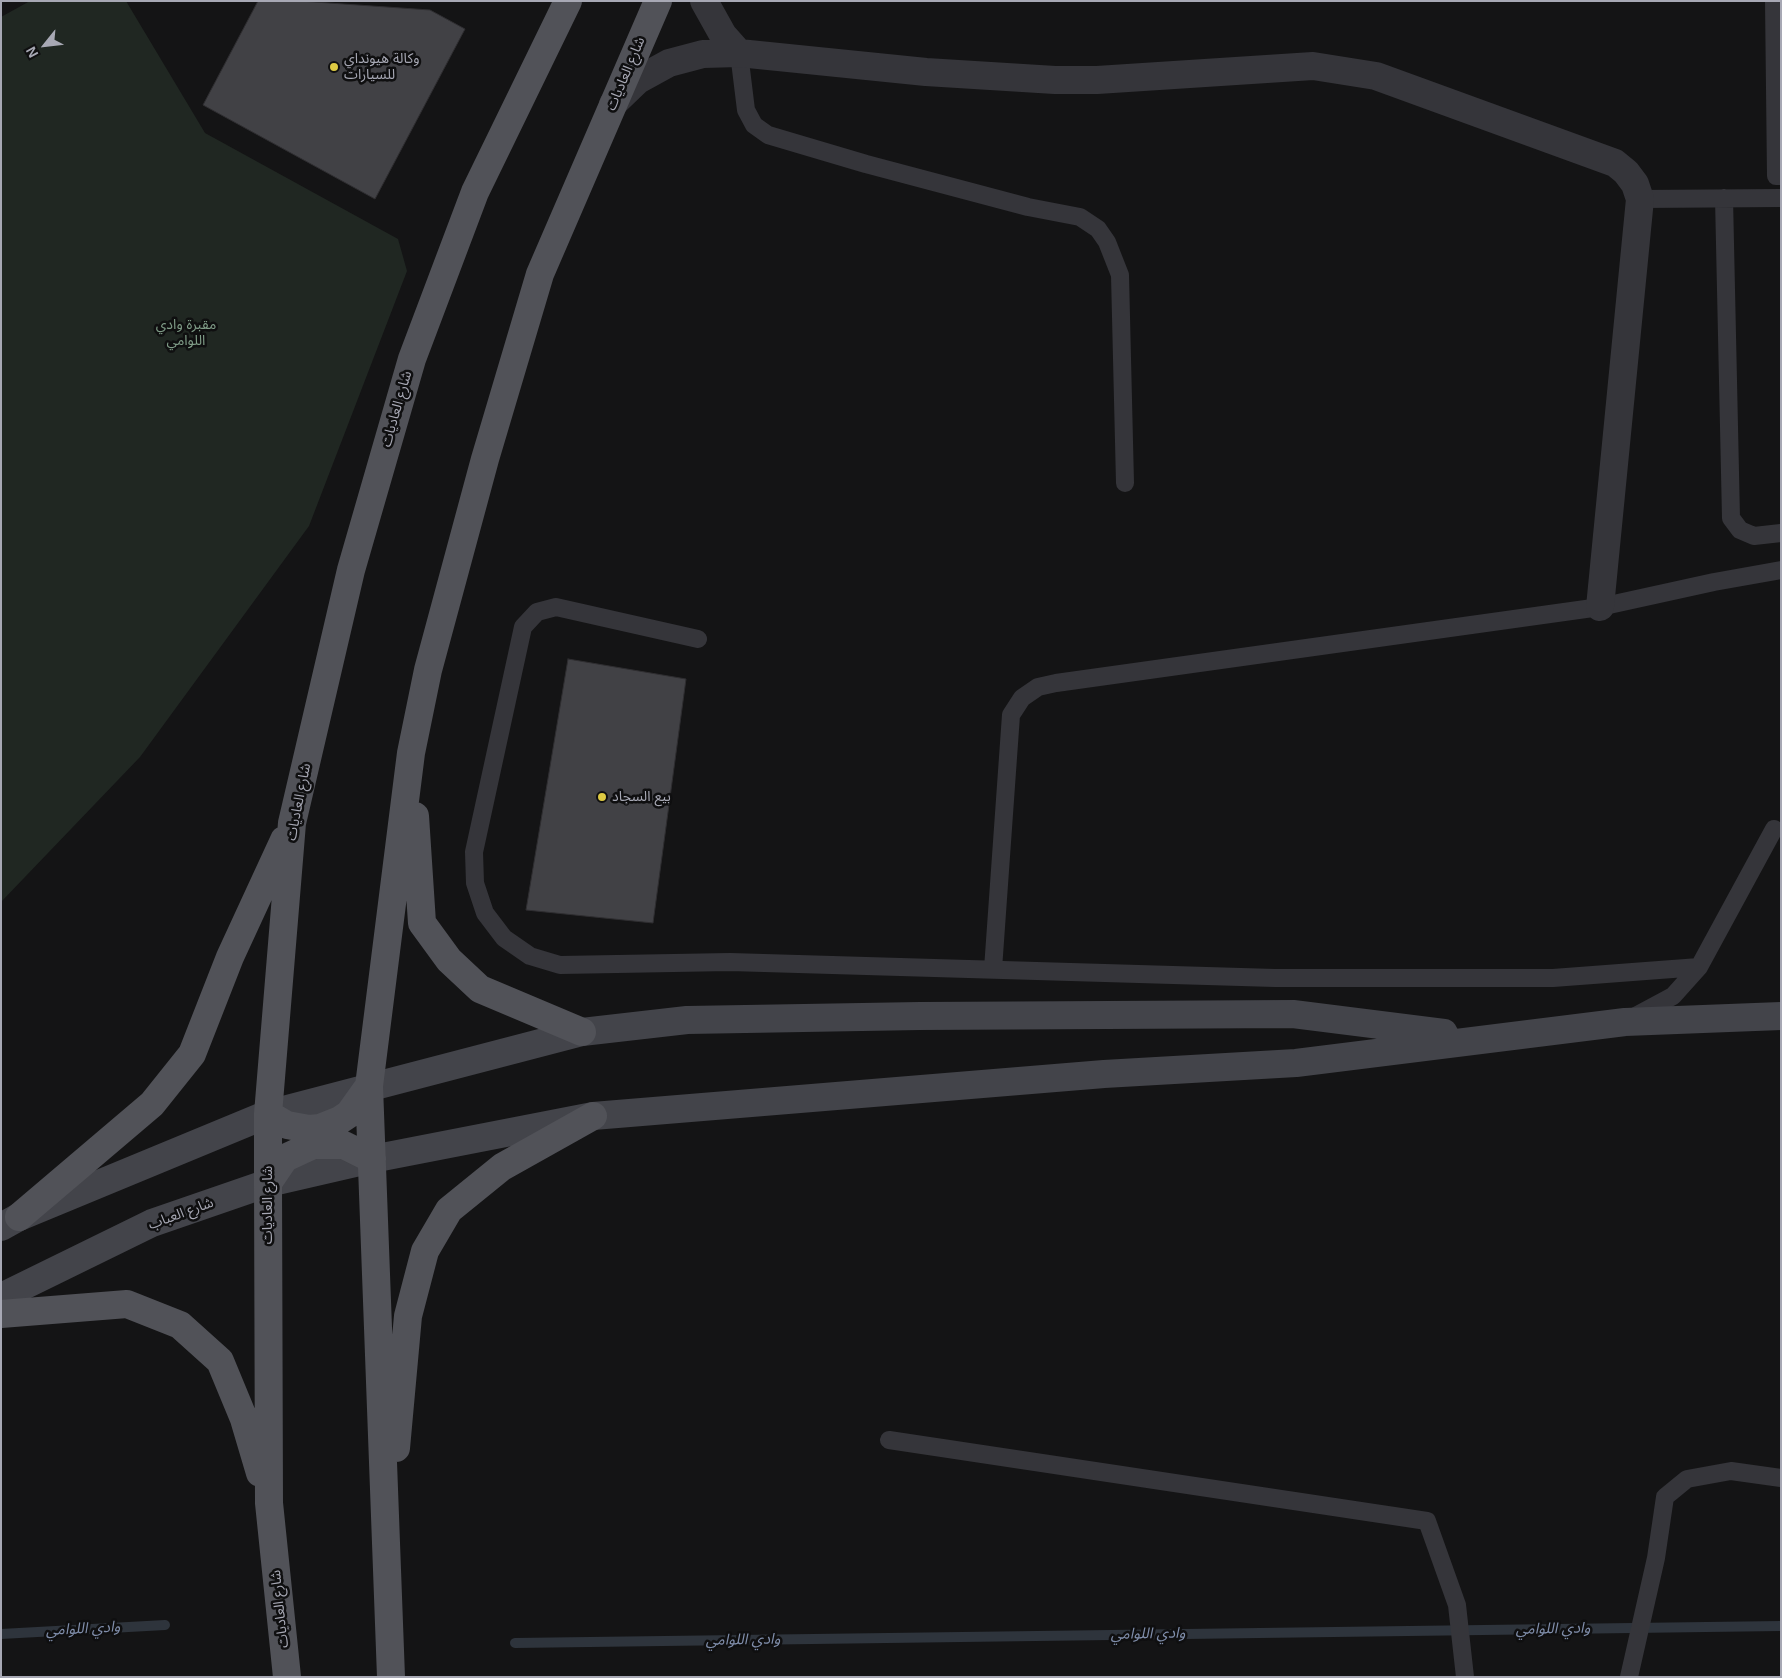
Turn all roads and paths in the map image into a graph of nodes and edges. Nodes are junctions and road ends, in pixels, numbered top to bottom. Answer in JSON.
{"nodes":[{"id":1,"x":568,"y":1,"type":"edge"},
{"id":2,"x":658,"y":1,"type":"edge"},
{"id":3,"x":704,"y":1,"type":"edge"},
{"id":4,"x":1774,"y":1,"type":"edge"},
{"id":5,"x":739,"y":54,"type":"junction"},
{"id":6,"x":613,"y":104,"type":"junction"},
{"id":7,"x":1781,"y":176,"type":"edge"},
{"id":8,"x":1724,"y":198,"type":"junction"},
{"id":9,"x":1781,"y":198,"type":"edge"},
{"id":10,"x":1640,"y":199,"type":"junction"},
{"id":11,"x":1125,"y":483,"type":"dead end"},
{"id":12,"x":1781,"y":533,"type":"edge"},
{"id":13,"x":1781,"y":570,"type":"edge"},
{"id":14,"x":1600,"y":607,"type":"junction"},
{"id":15,"x":698,"y":639,"type":"dead end"},
{"id":16,"x":411,"y":753,"type":"junction"},
{"id":17,"x":292,"y":822,"type":"junction"},
{"id":18,"x":1774,"y":829,"type":"dead end"},
{"id":19,"x":1699,"y":967,"type":"junction"},
{"id":20,"x":993,"y":969,"type":"junction"},
{"id":21,"x":1781,"y":1016,"type":"edge"},
{"id":22,"x":1625,"y":1022,"type":"junction"},
{"id":23,"x":582,"y":1032,"type":"junction"},
{"id":24,"x":1483,"y":1038,"type":"junction"},
{"id":25,"x":369,"y":1086,"type":"junction"},
{"id":26,"x":268,"y":1114,"type":"junction"},
{"id":27,"x":593,"y":1116,"type":"junction"},
{"id":28,"x":372,"y":1159,"type":"junction"},
{"id":29,"x":268,"y":1183,"type":"junction"},
{"id":30,"x":10,"y":1222,"type":"edge"},
{"id":31,"x":1,"y":1297,"type":"edge"},
{"id":32,"x":1,"y":1314,"type":"edge"},
{"id":33,"x":889,"y":1440,"type":"dead end"},
{"id":34,"x":1781,"y":1478,"type":"edge"},
{"id":35,"x":269,"y":1503,"type":"junction"},
{"id":36,"x":385,"y":1562,"type":"junction"},
{"id":37,"x":287,"y":1677,"type":"edge"},
{"id":38,"x":391,"y":1677,"type":"edge"},
{"id":39,"x":1465,"y":1677,"type":"edge"},
{"id":40,"x":1629,"y":1677,"type":"edge"}],
"edges":[{"from":1,"to":17,"type":"main road","name":"شارع العاديات"},
{"from":2,"to":6,"type":"main road","name":"شارع العاديات"},
{"from":3,"to":5,"type":"street"},
{"from":4,"to":7,"type":"lane"},
{"from":5,"to":6,"type":"street"},
{"from":5,"to":10,"type":"street"},
{"from":5,"to":11,"type":"lane"},
{"from":6,"to":16,"type":"main road","name":"شارع العاديات"},
{"from":8,"to":9,"type":"lane"},
{"from":8,"to":10,"type":"lane"},
{"from":8,"to":12,"type":"lane"},
{"from":10,"to":14,"type":"street"},
{"from":13,"to":14,"type":"lane"},
{"from":14,"to":20,"type":"lane"},
{"from":15,"to":20,"type":"lane"},
{"from":16,"to":23,"type":"main road"},
{"from":16,"to":25,"type":"main road","name":"شارع العاديات"},
{"from":17,"to":26,"type":"main road","name":"شارع العاديات"},
{"from":17,"to":30,"type":"main road"},
{"from":18,"to":19,"type":"lane"},
{"from":19,"to":20,"type":"lane"},
{"from":19,"to":22,"type":"lane"},
{"from":21,"to":22,"type":"street"},
{"from":22,"to":24,"type":"street"},
{"from":23,"to":24,"type":"street"},
{"from":23,"to":25,"type":"street"},
{"from":24,"to":27,"type":"street"},
{"from":25,"to":26,"type":"main road"},
{"from":25,"to":28,"type":"main road","name":"شارع العاديات"},
{"from":26,"to":29,"type":"main road","name":"شارع العاديات"},
{"from":26,"to":30,"type":"street"},
{"from":27,"to":28,"type":"street"},
{"from":27,"to":36,"type":"main road"},
{"from":28,"to":29,"type":"main road"},
{"from":28,"to":36,"type":"main road","name":"شارع العاديات"},
{"from":29,"to":31,"type":"street","name":"شارع العباب"},
{"from":29,"to":35,"type":"main road","name":"شارع العاديات"},
{"from":32,"to":35,"type":"main road"},
{"from":33,"to":39,"type":"lane"},
{"from":34,"to":40,"type":"lane"},
{"from":35,"to":37,"type":"main road","name":"شارع العاديات"},
{"from":36,"to":38,"type":"main road","name":"شارع العاديات"}]}
